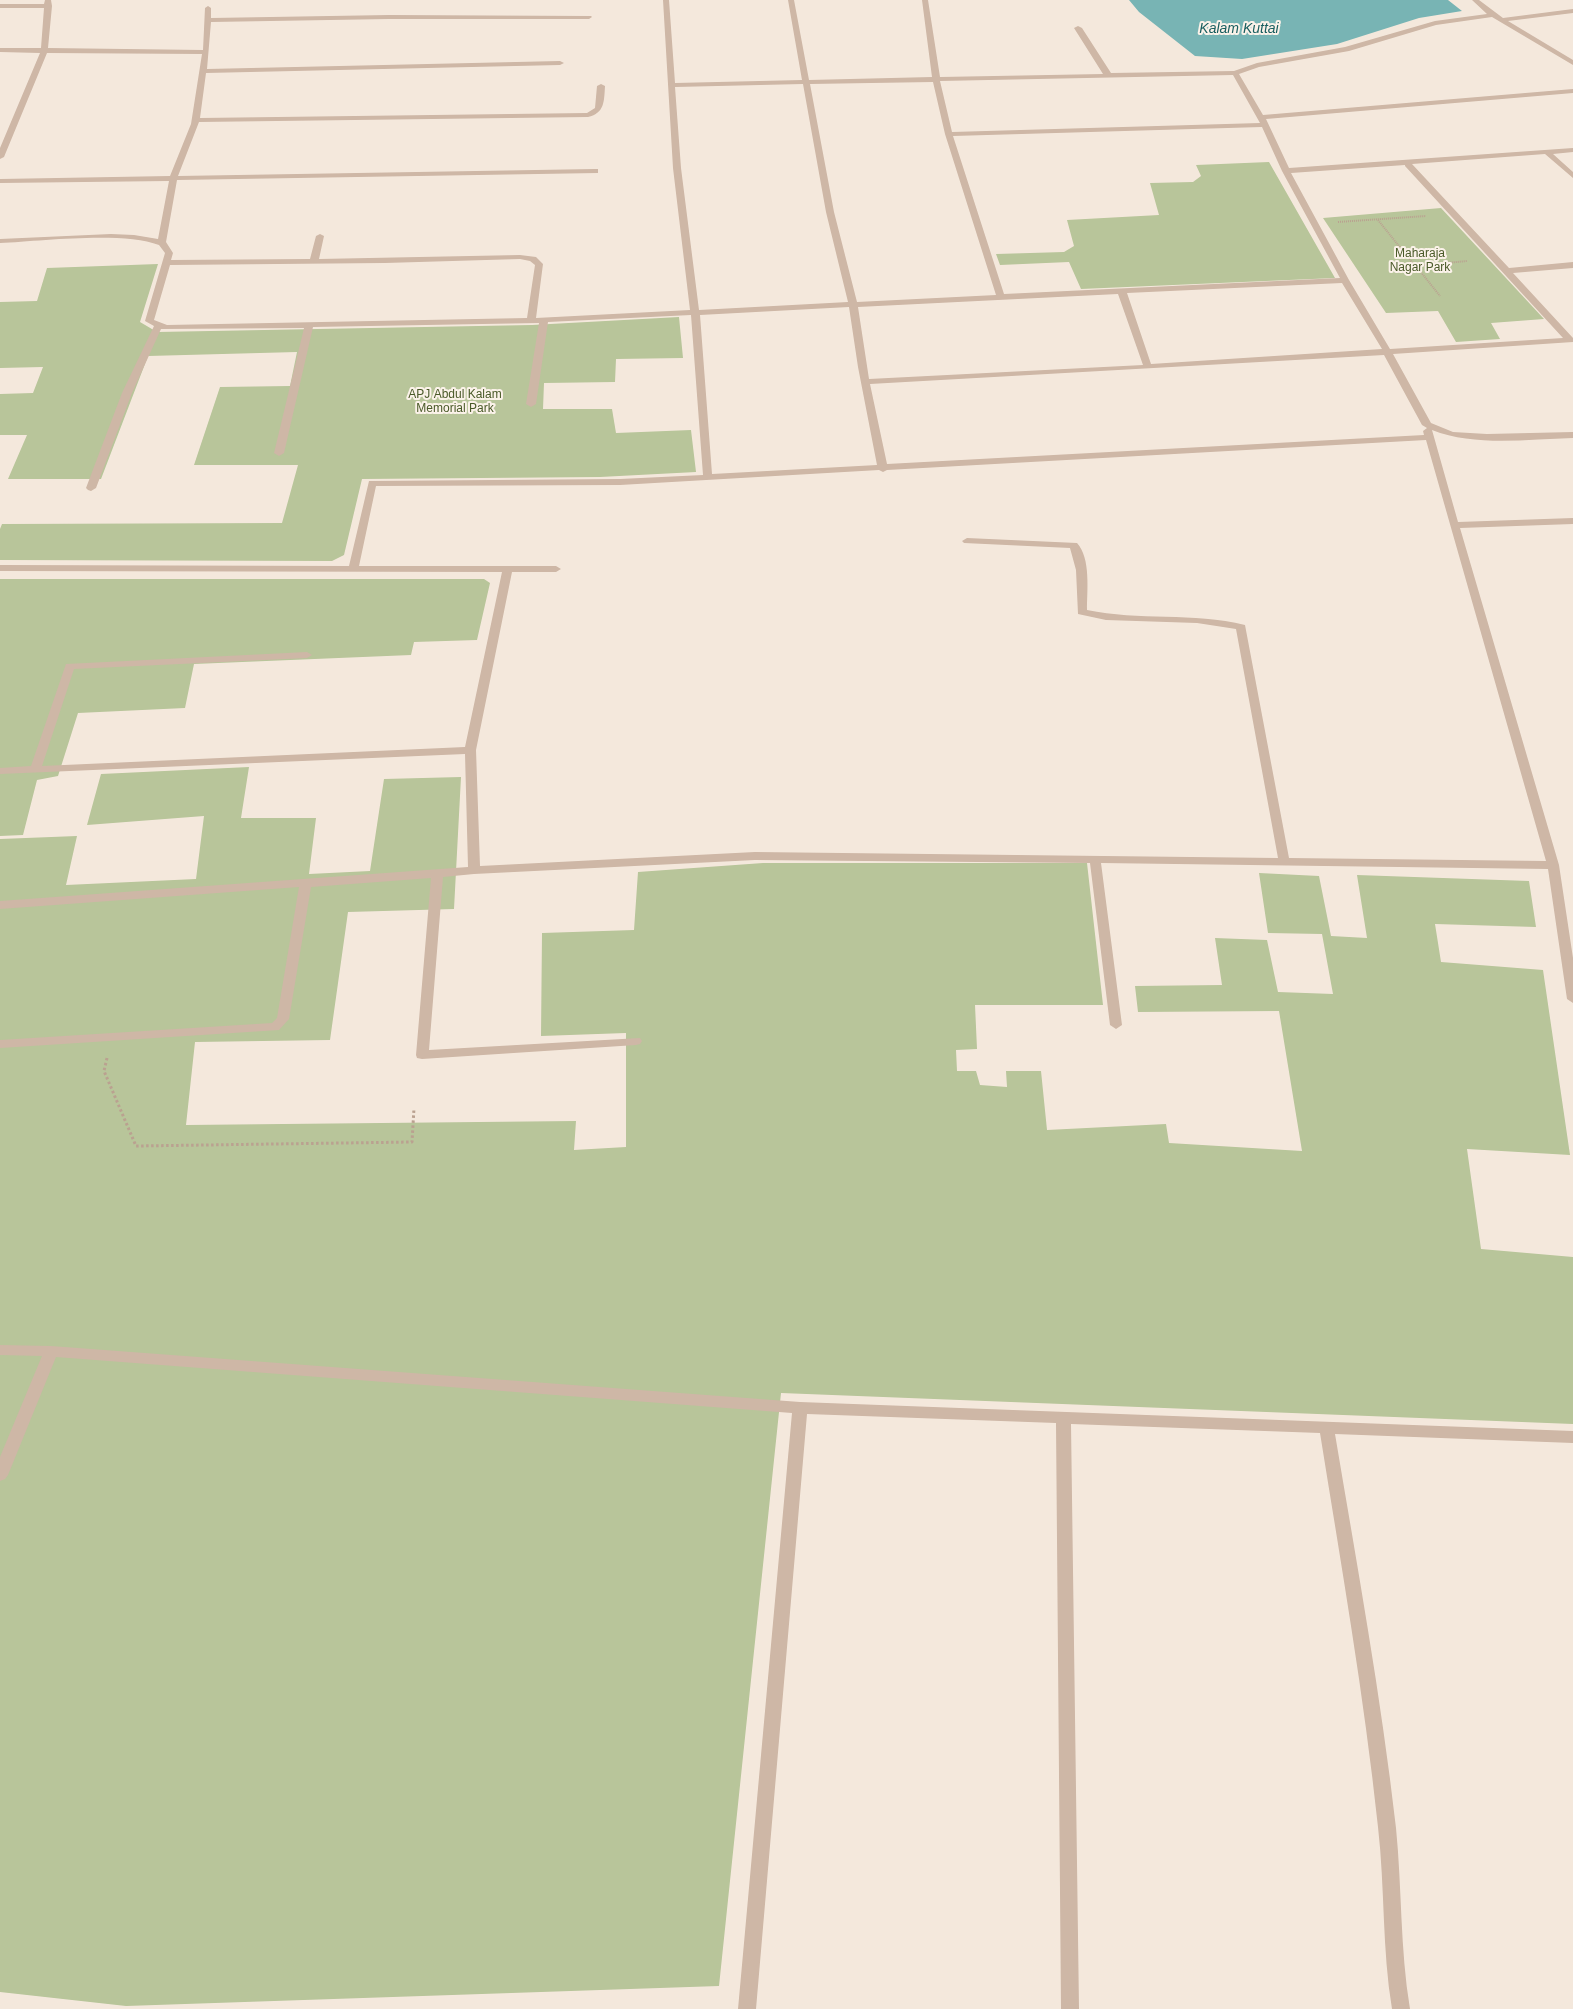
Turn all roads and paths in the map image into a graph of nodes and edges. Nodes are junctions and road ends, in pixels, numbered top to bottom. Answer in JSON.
{"nodes":[{"id":1,"x":666,"y":0,"type":"edge"},
{"id":2,"x":791,"y":0,"type":"edge"},
{"id":3,"x":925,"y":0,"type":"edge"},
{"id":4,"x":1475,"y":0,"type":"edge"},
{"id":5,"x":48,"y":3,"type":"edge"},
{"id":6,"x":0,"y":6,"type":"edge"},
{"id":7,"x":208,"y":8,"type":"dead end"},
{"id":8,"x":1573,"y":11,"type":"edge"},
{"id":9,"x":1493,"y":15,"type":"junction"},
{"id":10,"x":589,"y":17,"type":"dead end"},
{"id":11,"x":207,"y":20,"type":"junction"},
{"id":12,"x":1502,"y":20,"type":"junction"},
{"id":13,"x":1078,"y":28,"type":"dead end"},
{"id":14,"x":0,"y":50,"type":"edge"},
{"id":15,"x":44,"y":50,"type":"junction"},
{"id":16,"x":206,"y":52,"type":"junction"},
{"id":17,"x":560,"y":63,"type":"dead end"},
{"id":18,"x":1573,"y":64,"type":"edge"},
{"id":19,"x":203,"y":71,"type":"junction"},
{"id":20,"x":1235,"y":74,"type":"junction"},
{"id":21,"x":1108,"y":76,"type":"junction"},
{"id":22,"x":936,"y":78,"type":"junction"},
{"id":23,"x":804,"y":81,"type":"junction"},
{"id":24,"x":671,"y":84,"type":"junction"},
{"id":25,"x":601,"y":86,"type":"dead end"},
{"id":26,"x":1573,"y":90,"type":"edge"},
{"id":27,"x":1261,"y":117,"type":"junction"},
{"id":28,"x":195,"y":120,"type":"junction"},
{"id":29,"x":1263,"y":125,"type":"junction"},
{"id":30,"x":948,"y":134,"type":"junction"},
{"id":31,"x":1573,"y":150,"type":"edge"},
{"id":32,"x":1548,"y":152,"type":"junction"},
{"id":33,"x":0,"y":157,"type":"edge"},
{"id":34,"x":1408,"y":164,"type":"junction"},
{"id":35,"x":595,"y":171,"type":"dead end"},
{"id":36,"x":1286,"y":172,"type":"junction"},
{"id":37,"x":1573,"y":176,"type":"edge"},
{"id":38,"x":173,"y":178,"type":"junction"},
{"id":39,"x":0,"y":181,"type":"edge"},
{"id":40,"x":1428,"y":216,"type":"dead end"},
{"id":41,"x":1378,"y":220,"type":"junction"},
{"id":42,"x":1315,"y":224,"type":"junction"},
{"id":43,"x":320,"y":236,"type":"dead end"},
{"id":44,"x":0,"y":241,"type":"edge"},
{"id":45,"x":162,"y":242,"type":"junction"},
{"id":46,"x":1461,"y":254,"type":"dead end"},
{"id":47,"x":314,"y":262,"type":"junction"},
{"id":48,"x":166,"y":263,"type":"junction"},
{"id":49,"x":1573,"y":265,"type":"edge"},
{"id":50,"x":1415,"y":266,"type":"junction"},
{"id":51,"x":1508,"y":272,"type":"junction"},
{"id":52,"x":1345,"y":280,"type":"junction"},
{"id":53,"x":1122,"y":292,"type":"junction"},
{"id":54,"x":1440,"y":296,"type":"dead end"},
{"id":55,"x":1001,"y":298,"type":"junction"},
{"id":56,"x":853,"y":304,"type":"junction"},
{"id":57,"x":695,"y":312,"type":"junction"},
{"id":58,"x":531,"y":320,"type":"junction"},
{"id":59,"x":544,"y":320,"type":"junction"},
{"id":60,"x":159,"y":325,"type":"junction"},
{"id":61,"x":309,"y":325,"type":"junction"},
{"id":62,"x":1572,"y":341,"type":"edge"},
{"id":63,"x":1388,"y":351,"type":"junction"},
{"id":64,"x":1148,"y":367,"type":"junction"},
{"id":65,"x":866,"y":382,"type":"junction"},
{"id":66,"x":531,"y":404,"type":"dead end"},
{"id":67,"x":1427,"y":425,"type":"junction"},
{"id":68,"x":1573,"y":435,"type":"edge"},
{"id":69,"x":1430,"y":437,"type":"junction"},
{"id":70,"x":280,"y":453,"type":"dead end"},
{"id":71,"x":883,"y":469,"type":"junction"},
{"id":72,"x":708,"y":478,"type":"junction"},
{"id":73,"x":91,"y":488,"type":"dead end"},
{"id":74,"x":1573,"y":520,"type":"edge"},
{"id":75,"x":1454,"y":525,"type":"junction"},
{"id":76,"x":968,"y":541,"type":"dead end"},
{"id":77,"x":0,"y":568,"type":"edge"},
{"id":78,"x":353,"y":569,"type":"junction"},
{"id":79,"x":508,"y":570,"type":"junction"},
{"id":80,"x":556,"y":570,"type":"dead end"},
{"id":81,"x":307,"y":655,"type":"dead end"},
{"id":82,"x":470,"y":750,"type":"junction"},
{"id":83,"x":36,"y":768,"type":"junction"},
{"id":84,"x":0,"y":771,"type":"edge"},
{"id":85,"x":1097,"y":859,"type":"junction"},
{"id":86,"x":1284,"y":861,"type":"junction"},
{"id":87,"x":1553,"y":865,"type":"junction"},
{"id":88,"x":474,"y":870,"type":"junction"},
{"id":89,"x":437,"y":874,"type":"junction"},
{"id":90,"x":306,"y":882,"type":"junction"},
{"id":91,"x":0,"y":905,"type":"edge"},
{"id":92,"x":1573,"y":999,"type":"edge"},
{"id":93,"x":1116,"y":1025,"type":"dead end"},
{"id":94,"x":112,"y":1038,"type":"junction"},
{"id":95,"x":636,"y":1041,"type":"dead end"},
{"id":96,"x":0,"y":1044,"type":"edge"},
{"id":97,"x":414,"y":1108,"type":"dead end"},
{"id":98,"x":0,"y":1350,"type":"edge"},
{"id":99,"x":51,"y":1351,"type":"junction"},
{"id":100,"x":800,"y":1408,"type":"junction"},
{"id":101,"x":1063,"y":1417,"type":"junction"},
{"id":102,"x":1326,"y":1428,"type":"junction"},
{"id":103,"x":1573,"y":1437,"type":"edge"},
{"id":104,"x":0,"y":1475,"type":"edge"},
{"id":105,"x":748,"y":2009,"type":"edge"},
{"id":106,"x":1070,"y":2009,"type":"edge"},
{"id":107,"x":1401,"y":2009,"type":"edge"}],
"edges":[{"from":1,"to":24,"type":"street"},
{"from":2,"to":23,"type":"street"},
{"from":3,"to":22,"type":"street"},
{"from":4,"to":9,"type":"street"},
{"from":5,"to":6,"type":"street"},
{"from":5,"to":15,"type":"street"},
{"from":7,"to":11,"type":"street"},
{"from":8,"to":12,"type":"street"},
{"from":9,"to":12,"type":"street"},
{"from":9,"to":20,"type":"street"},
{"from":10,"to":11,"type":"street"},
{"from":11,"to":16,"type":"street"},
{"from":12,"to":18,"type":"street"},
{"from":13,"to":21,"type":"street"},
{"from":14,"to":15,"type":"street"},
{"from":15,"to":16,"type":"street"},
{"from":15,"to":33,"type":"street"},
{"from":16,"to":19,"type":"street"},
{"from":17,"to":19,"type":"street"},
{"from":19,"to":28,"type":"street"},
{"from":20,"to":21,"type":"street"},
{"from":20,"to":27,"type":"street"},
{"from":21,"to":22,"type":"street"},
{"from":22,"to":23,"type":"street"},
{"from":22,"to":30,"type":"street"},
{"from":23,"to":24,"type":"street"},
{"from":23,"to":56,"type":"street"},
{"from":24,"to":57,"type":"street"},
{"from":25,"to":28,"type":"street"},
{"from":26,"to":27,"type":"street"},
{"from":27,"to":29,"type":"street"},
{"from":28,"to":38,"type":"street"},
{"from":29,"to":30,"type":"street"},
{"from":29,"to":36,"type":"street"},
{"from":30,"to":55,"type":"street"},
{"from":31,"to":32,"type":"street"},
{"from":32,"to":34,"type":"street"},
{"from":32,"to":37,"type":"street"},
{"from":34,"to":36,"type":"street"},
{"from":34,"to":51,"type":"street"},
{"from":35,"to":38,"type":"street"},
{"from":36,"to":42,"type":"street"},
{"from":38,"to":39,"type":"street"},
{"from":38,"to":45,"type":"street"},
{"from":40,"to":41,"type":"path"},
{"from":41,"to":42,"type":"path"},
{"from":41,"to":50,"type":"path"},
{"from":42,"to":52,"type":"street"},
{"from":43,"to":47,"type":"street"},
{"from":44,"to":45,"type":"street"},
{"from":45,"to":48,"type":"street"},
{"from":46,"to":50,"type":"path"},
{"from":47,"to":48,"type":"street"},
{"from":47,"to":58,"type":"street"},
{"from":48,"to":60,"type":"street"},
{"from":49,"to":51,"type":"street"},
{"from":50,"to":54,"type":"path"},
{"from":51,"to":62,"type":"street"},
{"from":52,"to":53,"type":"street"},
{"from":52,"to":63,"type":"street"},
{"from":53,"to":55,"type":"street"},
{"from":53,"to":64,"type":"street"},
{"from":55,"to":56,"type":"street"},
{"from":56,"to":57,"type":"street"},
{"from":56,"to":65,"type":"street"},
{"from":57,"to":59,"type":"street"},
{"from":57,"to":72,"type":"street"},
{"from":58,"to":59,"type":"street"},
{"from":58,"to":61,"type":"street"},
{"from":59,"to":66,"type":"street"},
{"from":60,"to":61,"type":"street"},
{"from":60,"to":73,"type":"street"},
{"from":61,"to":70,"type":"street"},
{"from":62,"to":63,"type":"street"},
{"from":63,"to":64,"type":"street"},
{"from":63,"to":67,"type":"street"},
{"from":64,"to":65,"type":"street"},
{"from":65,"to":71,"type":"street"},
{"from":67,"to":68,"type":"street"},
{"from":67,"to":69,"type":"street"},
{"from":69,"to":71,"type":"street"},
{"from":69,"to":75,"type":"street"},
{"from":71,"to":72,"type":"street"},
{"from":72,"to":78,"type":"street"},
{"from":74,"to":75,"type":"street"},
{"from":75,"to":87,"type":"street"},
{"from":76,"to":86,"type":"street"},
{"from":77,"to":78,"type":"street"},
{"from":78,"to":79,"type":"street"},
{"from":79,"to":80,"type":"street"},
{"from":79,"to":82,"type":"street"},
{"from":81,"to":83,"type":"street"},
{"from":82,"to":83,"type":"street"},
{"from":82,"to":88,"type":"street"},
{"from":83,"to":84,"type":"street"},
{"from":85,"to":86,"type":"street"},
{"from":85,"to":88,"type":"street"},
{"from":85,"to":93,"type":"street"},
{"from":86,"to":87,"type":"street"},
{"from":87,"to":92,"type":"street"},
{"from":88,"to":89,"type":"street"},
{"from":89,"to":90,"type":"street"},
{"from":89,"to":95,"type":"street"},
{"from":90,"to":91,"type":"street"},
{"from":90,"to":94,"type":"street"},
{"from":94,"to":96,"type":"street"},
{"from":94,"to":97,"type":"path"},
{"from":98,"to":99,"type":"street"},
{"from":99,"to":100,"type":"street"},
{"from":99,"to":104,"type":"street"},
{"from":100,"to":101,"type":"street"},
{"from":100,"to":105,"type":"street"},
{"from":101,"to":102,"type":"street"},
{"from":101,"to":106,"type":"street"},
{"from":102,"to":103,"type":"street"},
{"from":102,"to":107,"type":"street"}]}
